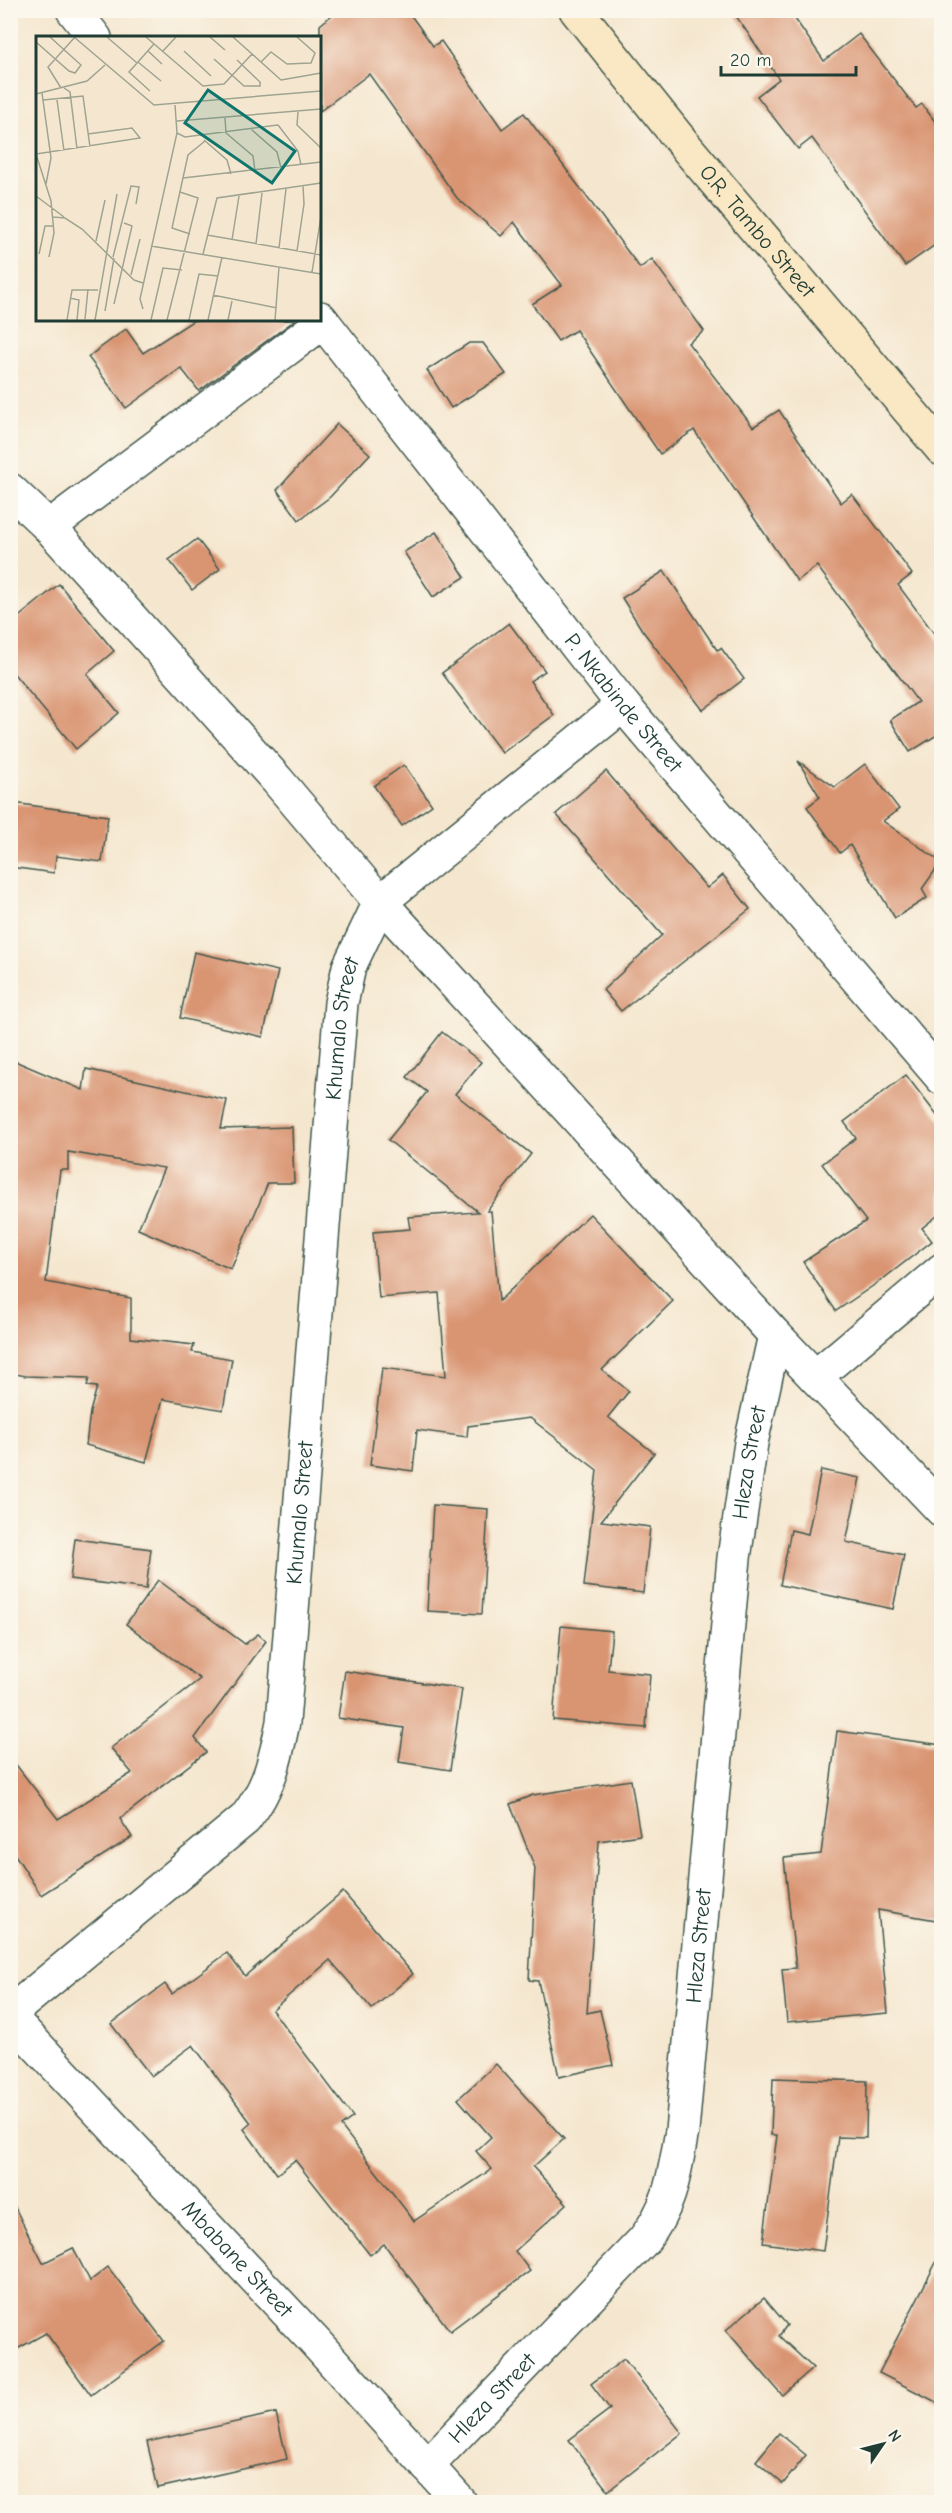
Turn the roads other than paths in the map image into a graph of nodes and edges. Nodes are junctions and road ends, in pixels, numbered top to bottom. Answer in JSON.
{"nodes":[{"id":1,"x":73,"y":10,"type":"edge"},
{"id":2,"x":576,"y":10,"type":"edge"},
{"id":3,"x":92,"y":36,"type":"edge"},
{"id":4,"x":321,"y":320,"type":"edge"},
{"id":5,"x":320,"y":321,"type":"edge"},
{"id":6,"x":942,"y":449,"type":"edge"},
{"id":7,"x":10,"y":490,"type":"edge"},
{"id":8,"x":49,"y":527,"type":"junction"},
{"id":9,"x":623,"y":705,"type":"junction"},
{"id":10,"x":380,"y":903,"type":"junction"},
{"id":11,"x":942,"y":1078,"type":"edge"},
{"id":12,"x":942,"y":1270,"type":"edge"},
{"id":13,"x":775,"y":1335,"type":"junction"},
{"id":14,"x":815,"y":1377,"type":"junction"},
{"id":15,"x":942,"y":1510,"type":"edge"},
{"id":16,"x":10,"y":2015,"type":"edge"},
{"id":17,"x":427,"y":2466,"type":"junction"},
{"id":18,"x":460,"y":2502,"type":"edge"}],
"edges":[{"from":1,"to":3,"type":"street"},
{"from":2,"to":6,"type":"street","name":"O.R. Tambo Street"},
{"from":4,"to":9,"type":"street","name":"P. Nkabinde Street"},
{"from":5,"to":8,"type":"street"},
{"from":7,"to":8,"type":"street"},
{"from":8,"to":10,"type":"street"},
{"from":9,"to":10,"type":"street"},
{"from":9,"to":11,"type":"street","name":"P. Nkabinde Street"},
{"from":10,"to":13,"type":"street"},
{"from":10,"to":16,"type":"street","name":"Khumalo Street"},
{"from":12,"to":14,"type":"street"},
{"from":13,"to":14,"type":"street"},
{"from":13,"to":17,"type":"street","name":"Hleza Street"},
{"from":14,"to":15,"type":"street"},
{"from":16,"to":17,"type":"street","name":"Mbabane Street"},
{"from":17,"to":18,"type":"street","name":"Mbabane Street"}]}
